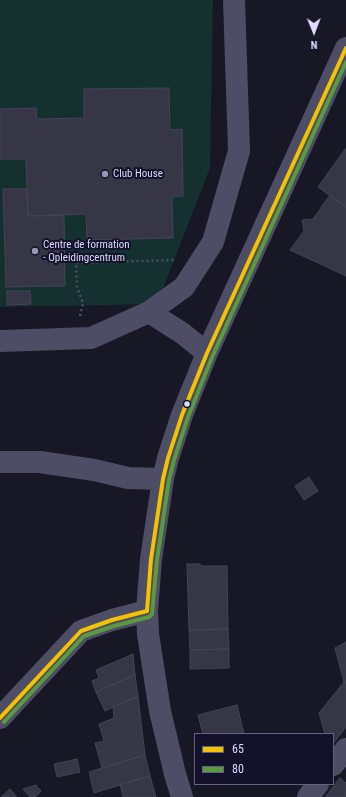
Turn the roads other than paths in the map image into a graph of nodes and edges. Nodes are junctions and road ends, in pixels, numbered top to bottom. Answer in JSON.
{"nodes":[{"id":1,"x":234,"y":0,"type":"edge"},
{"id":2,"x":346,"y":48,"type":"edge"},
{"id":3,"x":149,"y":312,"type":"junction"},
{"id":4,"x":0,"y":341,"type":"edge"},
{"id":5,"x":207,"y":353,"type":"junction"},
{"id":6,"x":0,"y":462,"type":"edge"},
{"id":7,"x":163,"y":479,"type":"junction"},
{"id":8,"x":147,"y":611,"type":"junction"},
{"id":9,"x":0,"y":718,"type":"edge"},
{"id":10,"x":346,"y":749,"type":"edge"},
{"id":11,"x":334,"y":764,"type":"edge"},
{"id":12,"x":317,"y":785,"type":"edge"},
{"id":13,"x":182,"y":797,"type":"edge"},
{"id":14,"x":308,"y":797,"type":"edge"}],
"edges":[{"from":1,"to":3,"type":"street"},
{"from":2,"to":5,"type":"street"},
{"from":3,"to":4,"type":"street"},
{"from":3,"to":5,"type":"street"},
{"from":5,"to":7,"type":"street"},
{"from":6,"to":7,"type":"street"},
{"from":7,"to":8,"type":"street"},
{"from":8,"to":9,"type":"street"},
{"from":8,"to":13,"type":"street"},
{"from":10,"to":11,"type":"street"},
{"from":12,"to":14,"type":"street"}]}
